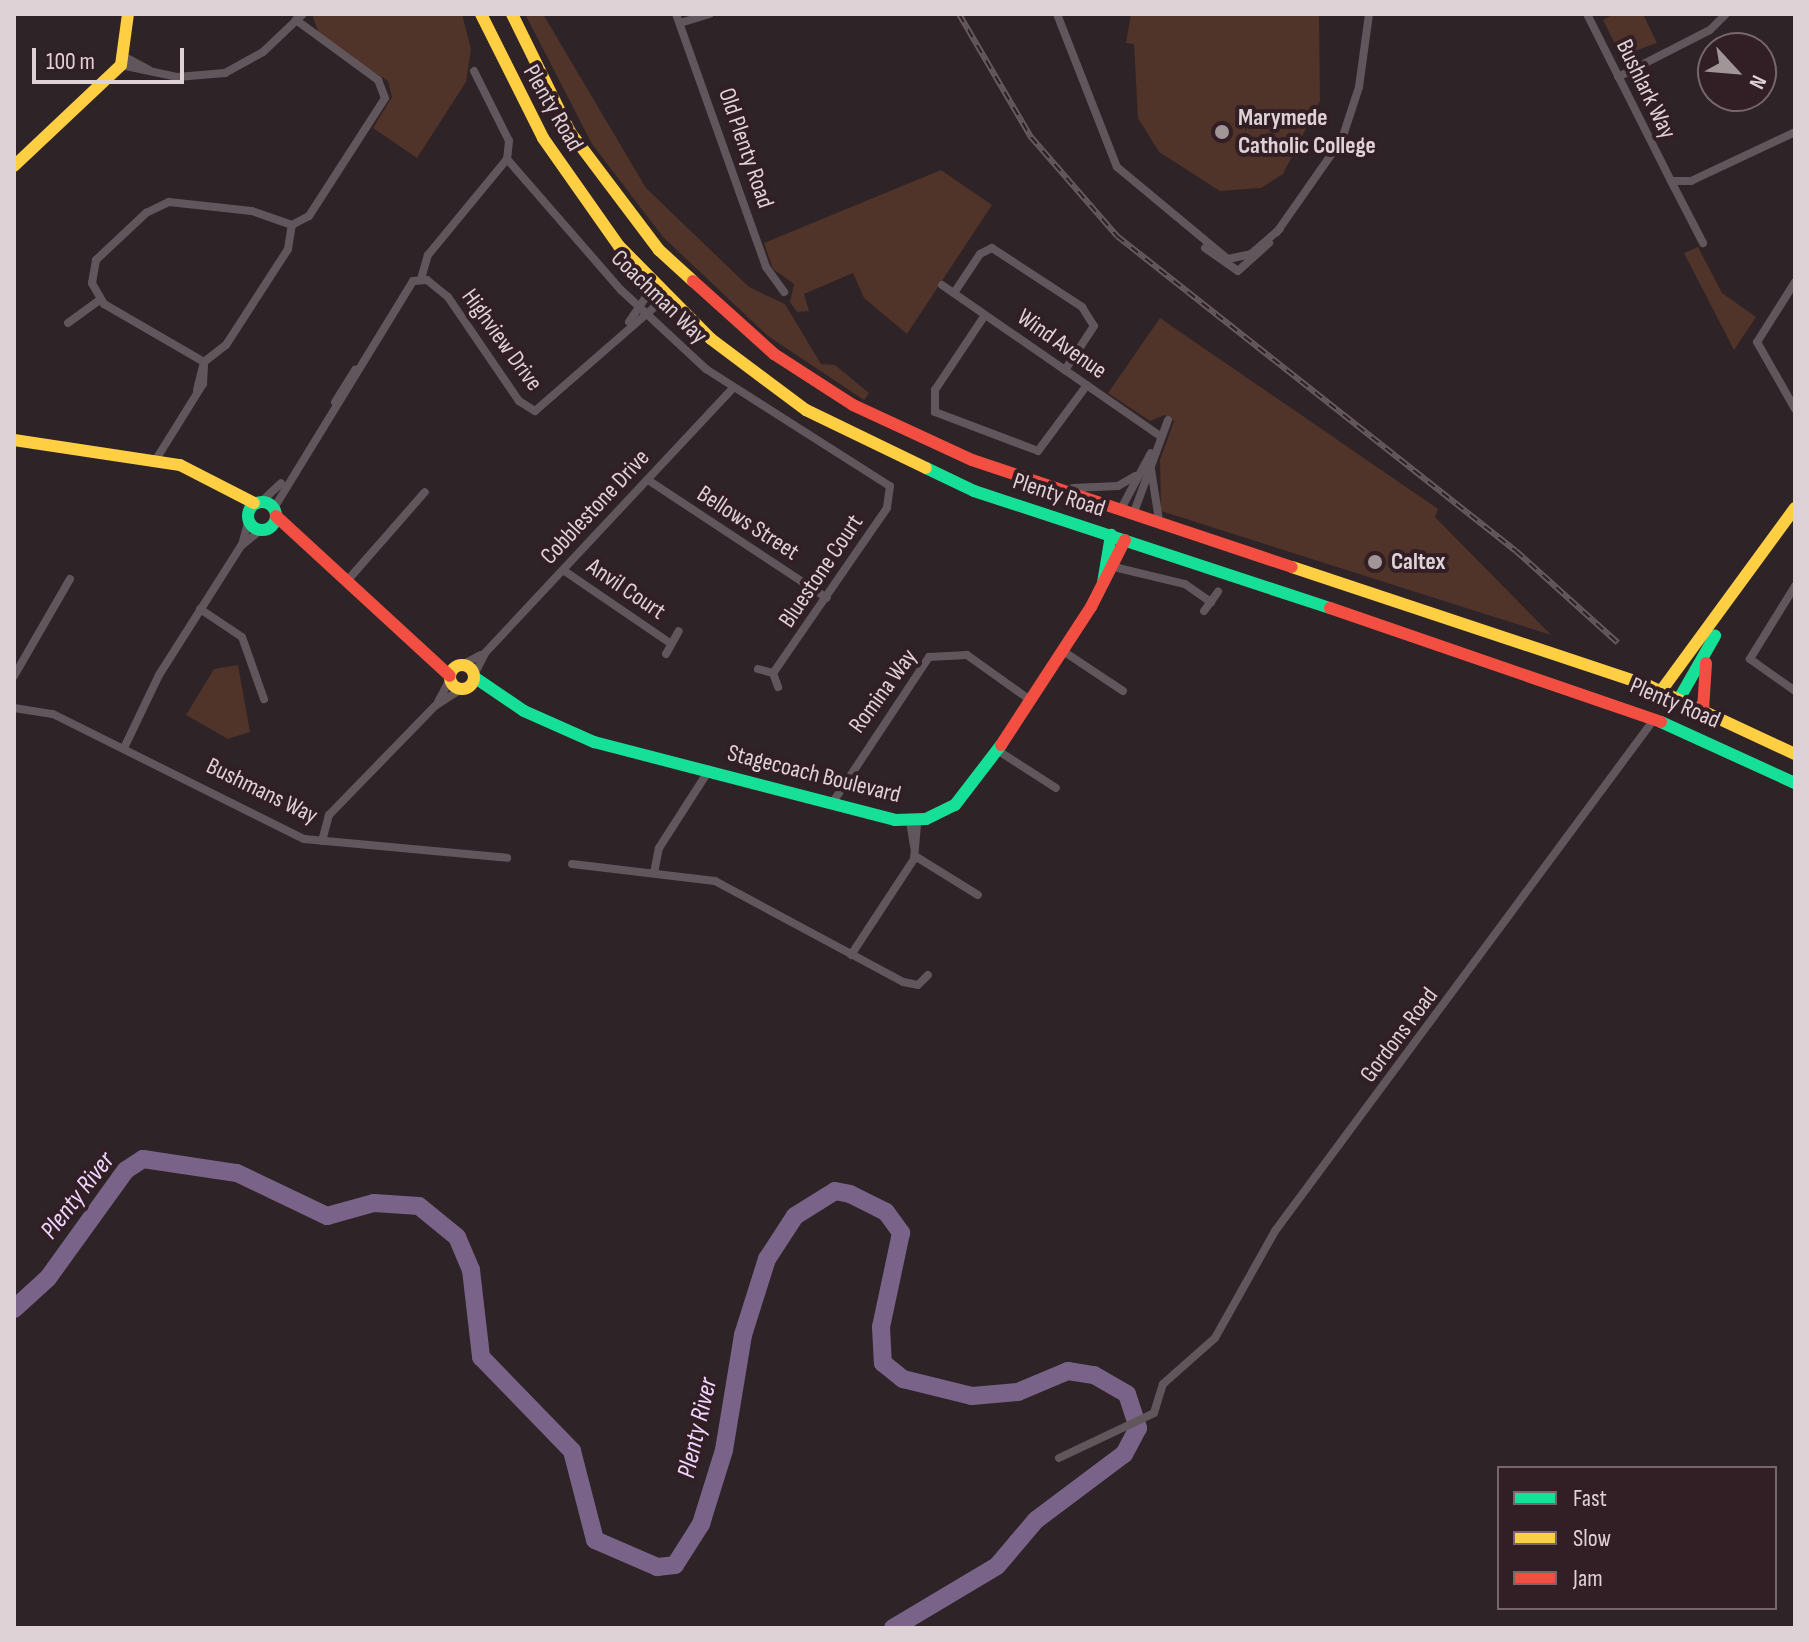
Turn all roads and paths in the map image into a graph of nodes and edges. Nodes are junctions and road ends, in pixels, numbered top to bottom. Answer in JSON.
{"nodes":[{"id":1,"x":128,"y":14,"type":"edge"},
{"id":2,"x":481,"y":14,"type":"edge"},
{"id":3,"x":512,"y":14,"type":"edge"},
{"id":4,"x":710,"y":14,"type":"edge"},
{"id":5,"x":1057,"y":14,"type":"edge"},
{"id":6,"x":1369,"y":14,"type":"edge"},
{"id":7,"x":1600,"y":14,"type":"edge"},
{"id":8,"x":1726,"y":14,"type":"edge"},
{"id":9,"x":1588,"y":16,"type":"edge"},
{"id":10,"x":300,"y":17,"type":"edge"},
{"id":11,"x":678,"y":19,"type":"edge"},
{"id":12,"x":123,"y":61,"type":"junction"},
{"id":13,"x":474,"y":71,"type":"dead end"},
{"id":14,"x":1618,"y":77,"type":"junction"},
{"id":15,"x":1795,"y":132,"type":"edge"},
{"id":16,"x":507,"y":159,"type":"junction"},
{"id":17,"x":14,"y":166,"type":"edge"},
{"id":18,"x":1674,"y":182,"type":"junction"},
{"id":19,"x":292,"y":225,"type":"junction"},
{"id":20,"x":1280,"y":229,"type":"junction"},
{"id":21,"x":1196,"y":238,"type":"junction"},
{"id":22,"x":1703,"y":243,"type":"dead end"},
{"id":23,"x":421,"y":279,"type":"junction"},
{"id":24,"x":1795,"y":282,"type":"edge"},
{"id":25,"x":654,"y":285,"type":"junction"},
{"id":26,"x":942,"y":285,"type":"dead end"},
{"id":27,"x":784,"y":292,"type":"dead end"},
{"id":28,"x":954,"y":293,"type":"junction"},
{"id":29,"x":666,"y":297,"type":"junction"},
{"id":30,"x":100,"y":300,"type":"junction"},
{"id":31,"x":638,"y":306,"type":"junction"},
{"id":32,"x":646,"y":313,"type":"junction"},
{"id":33,"x":985,"y":315,"type":"junction"},
{"id":34,"x":68,"y":323,"type":"dead end"},
{"id":35,"x":627,"y":326,"type":"junction"},
{"id":36,"x":204,"y":366,"type":"junction"},
{"id":37,"x":1065,"y":370,"type":"junction"},
{"id":38,"x":1087,"y":385,"type":"junction"},
{"id":39,"x":733,"y":388,"type":"junction"},
{"id":40,"x":1795,"y":409,"type":"edge"},
{"id":41,"x":1168,"y":420,"type":"dead end"},
{"id":42,"x":1159,"y":435,"type":"junction"},
{"id":43,"x":14,"y":440,"type":"edge"},
{"id":44,"x":1150,"y":458,"type":"junction"},
{"id":45,"x":159,"y":462,"type":"junction"},
{"id":46,"x":1135,"y":476,"type":"junction"},
{"id":47,"x":648,"y":480,"type":"junction"},
{"id":48,"x":890,"y":486,"type":"joint"},
{"id":49,"x":1064,"y":490,"type":"junction"},
{"id":50,"x":425,"y":492,"type":"dead end"},
{"id":51,"x":230,"y":495,"type":"junction"},
{"id":52,"x":267,"y":507,"type":"junction"},
{"id":53,"x":1128,"y":509,"type":"junction"},
{"id":54,"x":1793,"y":516,"type":"edge"},
{"id":55,"x":248,"y":519,"type":"junction"},
{"id":56,"x":1160,"y":521,"type":"junction"},
{"id":57,"x":265,"y":529,"type":"junction"},
{"id":58,"x":1111,"y":535,"type":"junction"},
{"id":59,"x":298,"y":538,"type":"junction"},
{"id":60,"x":1125,"y":540,"type":"junction"},
{"id":61,"x":241,"y":546,"type":"junction"},
{"id":62,"x":1109,"y":565,"type":"junction"},
{"id":63,"x":563,"y":570,"type":"junction"},
{"id":64,"x":70,"y":579,"type":"dead end"},
{"id":65,"x":347,"y":581,"type":"junction"},
{"id":66,"x":1795,"y":586,"type":"edge"},
{"id":67,"x":1218,"y":592,"type":"dead end"},
{"id":68,"x":827,"y":598,"type":"junction"},
{"id":69,"x":1735,"y":600,"type":"junction"},
{"id":70,"x":1211,"y":602,"type":"junction"},
{"id":71,"x":200,"y":609,"type":"junction"},
{"id":72,"x":1204,"y":611,"type":"dead end"},
{"id":73,"x":679,"y":631,"type":"dead end"},
{"id":74,"x":667,"y":641,"type":"junction"},
{"id":75,"x":1063,"y":651,"type":"junction"},
{"id":76,"x":485,"y":653,"type":"junction"},
{"id":77,"x":666,"y":654,"type":"dead end"},
{"id":78,"x":432,"y":659,"type":"junction"},
{"id":79,"x":461,"y":666,"type":"junction"},
{"id":80,"x":758,"y":669,"type":"dead end"},
{"id":81,"x":773,"y":673,"type":"junction"},
{"id":82,"x":14,"y":676,"type":"edge"},
{"id":83,"x":474,"y":676,"type":"junction"},
{"id":84,"x":450,"y":677,"type":"junction"},
{"id":85,"x":778,"y":687,"type":"dead end"},
{"id":86,"x":462,"y":689,"type":"junction"},
{"id":87,"x":1123,"y":691,"type":"dead end"},
{"id":88,"x":1661,"y":691,"type":"junction"},
{"id":89,"x":1795,"y":691,"type":"edge"},
{"id":90,"x":500,"y":697,"type":"junction"},
{"id":91,"x":1032,"y":697,"type":"junction"},
{"id":92,"x":264,"y":699,"type":"dead end"},
{"id":93,"x":1679,"y":699,"type":"junction"},
{"id":94,"x":435,"y":706,"type":"junction"},
{"id":95,"x":14,"y":708,"type":"edge"},
{"id":96,"x":1703,"y":710,"type":"junction"},
{"id":97,"x":1655,"y":718,"type":"junction"},
{"id":98,"x":124,"y":748,"type":"junction"},
{"id":99,"x":997,"y":750,"type":"junction"},
{"id":100,"x":1795,"y":754,"type":"edge"},
{"id":101,"x":709,"y":770,"type":"junction"},
{"id":102,"x":1795,"y":783,"type":"edge"},
{"id":103,"x":1056,"y":788,"type":"dead end"},
{"id":104,"x":836,"y":803,"type":"junction"},
{"id":105,"x":914,"y":821,"type":"junction"},
{"id":106,"x":322,"y":841,"type":"junction"},
{"id":107,"x":916,"y":854,"type":"junction"},
{"id":108,"x":507,"y":858,"type":"dead end"},
{"id":109,"x":572,"y":864,"type":"dead end"},
{"id":110,"x":654,"y":873,"type":"junction"},
{"id":111,"x":978,"y":895,"type":"dead end"},
{"id":112,"x":851,"y":955,"type":"junction"},
{"id":113,"x":928,"y":975,"type":"dead end"},
{"id":114,"x":1059,"y":1458,"type":"dead end"}],
"edges":[{"from":1,"to":12,"type":"main road"},
{"from":2,"to":25,"type":"main road","name":"Plenty Road"},
{"from":3,"to":49,"type":"main road","name":"Plenty Road"},
{"from":4,"to":11,"type":"street"},
{"from":5,"to":21,"type":"street"},
{"from":6,"to":20,"type":"street"},
{"from":7,"to":9,"type":"street"},
{"from":8,"to":14,"type":"street"},
{"from":9,"to":14,"type":"street","name":"Bushlark Way"},
{"from":10,"to":12,"type":"street"},
{"from":10,"to":19,"type":"street"},
{"from":11,"to":27,"type":"street","name":"Old Plenty Road"},
{"from":12,"to":17,"type":"main road"},
{"from":13,"to":16,"type":"street","name":"Coachman Way"},
{"from":14,"to":18,"type":"street","name":"Bushlark Way"},
{"from":15,"to":18,"type":"street"},
{"from":16,"to":23,"type":"street"},
{"from":16,"to":31,"type":"street","name":"Coachman Way"},
{"from":18,"to":22,"type":"street","name":"Bushlark Way"},
{"from":19,"to":30,"type":"street"},
{"from":19,"to":36,"type":"street"},
{"from":20,"to":21,"type":"street"},
{"from":20,"to":21,"type":"street"},
{"from":23,"to":35,"type":"street","name":"Highview Drive"},
{"from":23,"to":52,"type":"street"},
{"from":24,"to":40,"type":"street"},
{"from":25,"to":29,"type":"main road","name":"Plenty Road"},
{"from":25,"to":31,"type":"street","name":"Highview Drive"},
{"from":26,"to":28,"type":"street","name":"Wind Avenue"},
{"from":28,"to":33,"type":"street","name":"Wind Avenue"},
{"from":28,"to":37,"type":"street"},
{"from":29,"to":32,"type":"street","name":"Highview Drive"},
{"from":29,"to":58,"type":"main road","name":"Plenty Road"},
{"from":30,"to":34,"type":"street"},
{"from":30,"to":36,"type":"street"},
{"from":31,"to":32,"type":"street","name":"Coachman Way"},
{"from":31,"to":35,"type":"street","name":"Highview Drive"},
{"from":32,"to":35,"type":"street","name":"Highview Drive"},
{"from":32,"to":39,"type":"street","name":"Coachman Way"},
{"from":33,"to":37,"type":"street","name":"Wind Avenue"},
{"from":33,"to":38,"type":"street"},
{"from":36,"to":45,"type":"street"},
{"from":37,"to":38,"type":"street","name":"Wind Avenue"},
{"from":38,"to":42,"type":"street","name":"Wind Avenue"},
{"from":39,"to":47,"type":"street","name":"Cobblestone Drive"},
{"from":39,"to":48,"type":"street","name":"Coachman Way"},
{"from":41,"to":42,"type":"street"},
{"from":42,"to":44,"type":"street"},
{"from":43,"to":45,"type":"main road"},
{"from":44,"to":46,"type":"street"},
{"from":44,"to":53,"type":"street"},
{"from":44,"to":56,"type":"street"},
{"from":45,"to":51,"type":"main road"},
{"from":46,"to":49,"type":"street"},
{"from":46,"to":53,"type":"street"},
{"from":47,"to":63,"type":"street","name":"Cobblestone Drive"},
{"from":47,"to":68,"type":"street","name":"Bellows Street"},
{"from":48,"to":68,"type":"street","name":"Bluestone Court"},
{"from":49,"to":53,"type":"main road","name":"Plenty Road"},
{"from":50,"to":65,"type":"street"},
{"from":51,"to":52,"type":"main road"},
{"from":51,"to":55,"type":"main road"},
{"from":52,"to":55,"type":"main road"},
{"from":52,"to":57,"type":"main road"},
{"from":52,"to":59,"type":"main road"},
{"from":53,"to":56,"type":"main road","name":"Plenty Road"},
{"from":53,"to":58,"type":"main road","name":"Stagecoach Boulevard"},
{"from":53,"to":60,"type":"main road","name":"Stagecoach Boulevard"},
{"from":54,"to":69,"type":"main road","name":"Gordons Road"},
{"from":55,"to":57,"type":"main road"},
{"from":55,"to":61,"type":"street"},
{"from":56,"to":88,"type":"main road","name":"Plenty Road"},
{"from":57,"to":59,"type":"main road"},
{"from":57,"to":61,"type":"street"},
{"from":58,"to":60,"type":"main road","name":"Plenty Road"},
{"from":58,"to":62,"type":"main road","name":"Stagecoach Boulevard"},
{"from":59,"to":65,"type":"main road"},
{"from":60,"to":62,"type":"main road","name":"Stagecoach Boulevard"},
{"from":60,"to":97,"type":"main road","name":"Plenty Road"},
{"from":61,"to":71,"type":"street"},
{"from":62,"to":70,"type":"street"},
{"from":62,"to":75,"type":"main road","name":"Stagecoach Boulevard"},
{"from":63,"to":74,"type":"street","name":"Anvil Court"},
{"from":63,"to":76,"type":"street","name":"Cobblestone Drive"},
{"from":64,"to":82,"type":"street"},
{"from":65,"to":78,"type":"main road"},
{"from":66,"to":89,"type":"street"},
{"from":67,"to":70,"type":"street"},
{"from":68,"to":81,"type":"street","name":"Bluestone Court"},
{"from":69,"to":88,"type":"main road","name":"Gordons Road"},
{"from":69,"to":93,"type":"main road","name":"Gordons Road"},
{"from":69,"to":96,"type":"main road"},
{"from":70,"to":72,"type":"street"},
{"from":71,"to":92,"type":"street"},
{"from":71,"to":98,"type":"street"},
{"from":73,"to":74,"type":"street","name":"Anvil Court"},
{"from":74,"to":77,"type":"street","name":"Anvil Court"},
{"from":75,"to":87,"type":"street"},
{"from":75,"to":91,"type":"main road","name":"Stagecoach Boulevard"},
{"from":76,"to":79,"type":"street","name":"Cobblestone Drive"},
{"from":76,"to":83,"type":"street","name":"Cobblestone Drive"},
{"from":78,"to":79,"type":"main road"},
{"from":78,"to":84,"type":"main road"},
{"from":79,"to":83,"type":"main road","name":"Stagecoach Boulevard"},
{"from":79,"to":84,"type":"main road"},
{"from":80,"to":81,"type":"street"},
{"from":81,"to":85,"type":"street"},
{"from":83,"to":86,"type":"main road"},
{"from":83,"to":90,"type":"main road","name":"Stagecoach Boulevard"},
{"from":84,"to":86,"type":"main road"},
{"from":84,"to":94,"type":"street"},
{"from":86,"to":90,"type":"main road","name":"Stagecoach Boulevard"},
{"from":86,"to":94,"type":"street"},
{"from":88,"to":93,"type":"main road","name":"Plenty Road"},
{"from":88,"to":97,"type":"main road","name":"Gordons Road"},
{"from":90,"to":101,"type":"main road","name":"Stagecoach Boulevard"},
{"from":91,"to":99,"type":"main road","name":"Stagecoach Boulevard"},
{"from":91,"to":104,"type":"street","name":"Romina Way"},
{"from":93,"to":96,"type":"main road","name":"Plenty Road"},
{"from":93,"to":97,"type":"main road"},
{"from":94,"to":106,"type":"street"},
{"from":95,"to":98,"type":"street","name":"Bushmans Way"},
{"from":96,"to":100,"type":"main road","name":"Plenty Road"},
{"from":97,"to":102,"type":"main road","name":"Plenty Road"},
{"from":97,"to":114,"type":"street","name":"Gordons Road"},
{"from":98,"to":106,"type":"street","name":"Bushmans Way"},
{"from":99,"to":103,"type":"street"},
{"from":99,"to":105,"type":"main road","name":"Stagecoach Boulevard"},
{"from":101,"to":104,"type":"main road","name":"Stagecoach Boulevard"},
{"from":101,"to":110,"type":"street"},
{"from":104,"to":105,"type":"main road","name":"Stagecoach Boulevard"},
{"from":105,"to":107,"type":"street"},
{"from":106,"to":108,"type":"street","name":"Bushmans Way"},
{"from":107,"to":111,"type":"street"},
{"from":107,"to":112,"type":"street"},
{"from":109,"to":110,"type":"street"},
{"from":110,"to":112,"type":"street"},
{"from":112,"to":113,"type":"street"}]}
